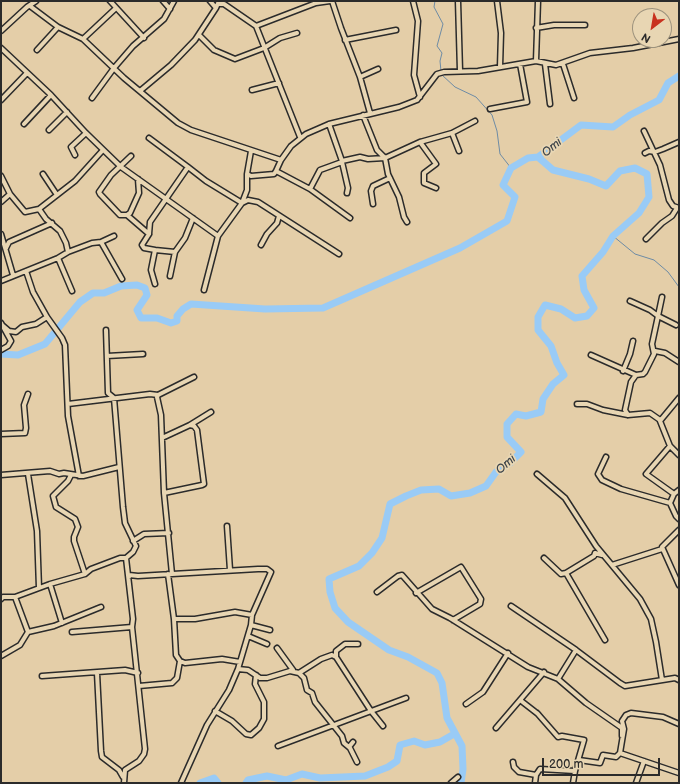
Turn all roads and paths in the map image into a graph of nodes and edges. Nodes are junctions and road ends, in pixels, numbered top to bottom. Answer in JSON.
{"nodes":[{"id":1,"x":36,"y":1,"type":"edge"},
{"id":2,"x":110,"y":1,"type":"edge"},
{"id":3,"x":163,"y":1,"type":"edge"},
{"id":4,"x":174,"y":1,"type":"edge"},
{"id":5,"x":210,"y":1,"type":"edge"},
{"id":6,"x":331,"y":1,"type":"edge"},
{"id":7,"x":413,"y":1,"type":"edge"},
{"id":8,"x":458,"y":1,"type":"edge"},
{"id":9,"x":497,"y":1,"type":"edge"},
{"id":10,"x":538,"y":1,"type":"edge"},
{"id":11,"x":316,"y":2,"type":"edge"},
{"id":12,"x":218,"y":4,"type":"edge"},
{"id":13,"x":30,"y":6,"type":"junction"},
{"id":14,"x":115,"y":9,"type":"junction"},
{"id":15,"x":170,"y":9,"type":"junction"},
{"id":16,"x":585,"y":25,"type":"dead end"},
{"id":17,"x":256,"y":26,"type":"junction"},
{"id":18,"x":58,"y":27,"type":"junction"},
{"id":19,"x":536,"y":28,"type":"junction"},
{"id":20,"x":396,"y":30,"type":"dead end"},
{"id":21,"x":1,"y":31,"type":"edge"},
{"id":22,"x":297,"y":33,"type":"dead end"},
{"id":23,"x":199,"y":35,"type":"junction"},
{"id":24,"x":144,"y":38,"type":"junction"},
{"id":25,"x":83,"y":39,"type":"junction"},
{"id":26,"x":679,"y":39,"type":"edge"},
{"id":27,"x":345,"y":40,"type":"junction"},
{"id":28,"x":1,"y":48,"type":"edge"},
{"id":29,"x":264,"y":48,"type":"junction"},
{"id":30,"x":37,"y":50,"type":"dead end"},
{"id":31,"x":536,"y":61,"type":"junction"},
{"id":32,"x":520,"y":64,"type":"junction"},
{"id":33,"x":546,"y":64,"type":"junction"},
{"id":34,"x":563,"y":64,"type":"junction"},
{"id":35,"x":500,"y":67,"type":"junction"},
{"id":36,"x":114,"y":68,"type":"junction"},
{"id":37,"x":378,"y":68,"type":"dead end"},
{"id":38,"x":460,"y":71,"type":"junction"},
{"id":39,"x":27,"y":73,"type":"junction"},
{"id":40,"x":360,"y":77,"type":"junction"},
{"id":41,"x":279,"y":83,"type":"junction"},
{"id":42,"x":252,"y":90,"type":"dead end"},
{"id":43,"x":140,"y":91,"type":"junction"},
{"id":44,"x":51,"y":95,"type":"junction"},
{"id":45,"x":420,"y":97,"type":"junction"},
{"id":46,"x":92,"y":98,"type":"dead end"},
{"id":47,"x":574,"y":98,"type":"dead end"},
{"id":48,"x":1,"y":100,"type":"edge"},
{"id":49,"x":550,"y":104,"type":"dead end"},
{"id":50,"x":490,"y":109,"type":"dead end"},
{"id":51,"x":67,"y":112,"type":"junction"},
{"id":52,"x":370,"y":113,"type":"junction"},
{"id":53,"x":363,"y":115,"type":"junction"},
{"id":54,"x":476,"y":121,"type":"dead end"},
{"id":55,"x":24,"y":124,"type":"dead end"},
{"id":56,"x":329,"y":124,"type":"junction"},
{"id":57,"x":49,"y":130,"type":"dead end"},
{"id":58,"x":644,"y":131,"type":"dead end"},
{"id":59,"x":86,"y":133,"type":"junction"},
{"id":60,"x":452,"y":133,"type":"junction"},
{"id":61,"x":300,"y":137,"type":"junction"},
{"id":62,"x":149,"y":138,"type":"dead end"},
{"id":63,"x":420,"y":142,"type":"junction"},
{"id":64,"x":679,"y":142,"type":"edge"},
{"id":65,"x":103,"y":150,"type":"junction"},
{"id":66,"x":251,"y":151,"type":"junction"},
{"id":67,"x":460,"y":151,"type":"dead end"},
{"id":68,"x":655,"y":152,"type":"junction"},
{"id":69,"x":645,"y":153,"type":"dead end"},
{"id":70,"x":75,"y":155,"type":"dead end"},
{"id":71,"x":131,"y":156,"type":"dead end"},
{"id":72,"x":385,"y":158,"type":"junction"},
{"id":73,"x":281,"y":160,"type":"junction"},
{"id":74,"x":121,"y":167,"type":"junction"},
{"id":75,"x":188,"y":167,"type":"junction"},
{"id":76,"x":276,"y":171,"type":"junction"},
{"id":77,"x":43,"y":174,"type":"dead end"},
{"id":78,"x":247,"y":174,"type":"junction"},
{"id":79,"x":1,"y":176,"type":"edge"},
{"id":80,"x":390,"y":178,"type":"junction"},
{"id":81,"x":138,"y":179,"type":"junction"},
{"id":82,"x":436,"y":188,"type":"dead end"},
{"id":83,"x":310,"y":189,"type":"junction"},
{"id":84,"x":347,"y":193,"type":"dead end"},
{"id":85,"x":10,"y":194,"type":"junction"},
{"id":86,"x":57,"y":195,"type":"junction"},
{"id":87,"x":166,"y":199,"type":"junction"},
{"id":88,"x":1,"y":202,"type":"edge"},
{"id":89,"x":242,"y":203,"type":"junction"},
{"id":90,"x":373,"y":204,"type":"dead end"},
{"id":91,"x":678,"y":208,"type":"edge"},
{"id":92,"x":39,"y":209,"type":"junction"},
{"id":93,"x":127,"y":216,"type":"junction"},
{"id":94,"x":279,"y":216,"type":"junction"},
{"id":95,"x":193,"y":218,"type":"junction"},
{"id":96,"x":350,"y":218,"type":"dead end"},
{"id":97,"x":407,"y":222,"type":"dead end"},
{"id":98,"x":52,"y":224,"type":"junction"},
{"id":99,"x":1,"y":234,"type":"edge"},
{"id":100,"x":149,"y":234,"type":"junction"},
{"id":101,"x":114,"y":236,"type":"dead end"},
{"id":102,"x":218,"y":236,"type":"junction"},
{"id":103,"x":646,"y":239,"type":"dead end"},
{"id":104,"x":101,"y":242,"type":"junction"},
{"id":105,"x":261,"y":245,"type":"dead end"},
{"id":106,"x":6,"y":248,"type":"junction"},
{"id":107,"x":155,"y":250,"type":"junction"},
{"id":108,"x":68,"y":252,"type":"junction"},
{"id":109,"x":175,"y":252,"type":"junction"},
{"id":110,"x":339,"y":254,"type":"dead end"},
{"id":111,"x":58,"y":258,"type":"junction"},
{"id":112,"x":26,"y":272,"type":"junction"},
{"id":113,"x":13,"y":275,"type":"junction"},
{"id":114,"x":170,"y":276,"type":"dead end"},
{"id":115,"x":122,"y":279,"type":"dead end"},
{"id":116,"x":1,"y":280,"type":"edge"},
{"id":117,"x":155,"y":284,"type":"dead end"},
{"id":118,"x":204,"y":290,"type":"dead end"},
{"id":119,"x":72,"y":291,"type":"dead end"},
{"id":120,"x":662,"y":298,"type":"dead end"},
{"id":121,"x":630,"y":301,"type":"dead end"},
{"id":122,"x":658,"y":316,"type":"junction"},
{"id":123,"x":47,"y":317,"type":"junction"},
{"id":124,"x":2,"y":324,"type":"edge"},
{"id":125,"x":676,"y":325,"type":"dead end"},
{"id":126,"x":106,"y":330,"type":"dead end"},
{"id":127,"x":633,"y":341,"type":"dead end"},
{"id":128,"x":1,"y":350,"type":"edge"},
{"id":129,"x":655,"y":351,"type":"junction"},
{"id":130,"x":143,"y":354,"type":"dead end"},
{"id":131,"x":591,"y":355,"type":"dead end"},
{"id":132,"x":108,"y":356,"type":"junction"},
{"id":133,"x":679,"y":362,"type":"edge"},
{"id":134,"x":623,"y":371,"type":"junction"},
{"id":135,"x":636,"y":375,"type":"junction"},
{"id":136,"x":194,"y":377,"type":"dead end"},
{"id":137,"x":28,"y":394,"type":"dead end"},
{"id":138,"x":158,"y":395,"type":"junction"},
{"id":139,"x":114,"y":398,"type":"junction"},
{"id":140,"x":679,"y":398,"type":"edge"},
{"id":141,"x":68,"y":404,"type":"junction"},
{"id":142,"x":577,"y":404,"type":"dead end"},
{"id":143,"x":211,"y":412,"type":"dead end"},
{"id":144,"x":628,"y":415,"type":"junction"},
{"id":145,"x":660,"y":420,"type":"junction"},
{"id":146,"x":190,"y":425,"type":"junction"},
{"id":147,"x":1,"y":434,"type":"edge"},
{"id":148,"x":162,"y":438,"type":"junction"},
{"id":149,"x":670,"y":446,"type":"junction"},
{"id":150,"x":679,"y":454,"type":"edge"},
{"id":151,"x":606,"y":457,"type":"dead end"},
{"id":152,"x":119,"y":467,"type":"junction"},
{"id":153,"x":28,"y":474,"type":"junction"},
{"id":154,"x":537,"y":474,"type":"dead end"},
{"id":155,"x":1,"y":475,"type":"edge"},
{"id":156,"x":71,"y":475,"type":"junction"},
{"id":157,"x":79,"y":476,"type":"junction"},
{"id":158,"x":679,"y":490,"type":"edge"},
{"id":159,"x":164,"y":493,"type":"junction"},
{"id":160,"x":674,"y":494,"type":"junction"},
{"id":161,"x":670,"y":503,"type":"junction"},
{"id":162,"x":679,"y":519,"type":"edge"},
{"id":163,"x":227,"y":526,"type":"dead end"},
{"id":164,"x":679,"y":530,"type":"edge"},
{"id":165,"x":169,"y":533,"type":"junction"},
{"id":166,"x":133,"y":541,"type":"junction"},
{"id":167,"x":662,"y":549,"type":"junction"},
{"id":168,"x":126,"y":558,"type":"junction"},
{"id":169,"x":544,"y":558,"type":"dead end"},
{"id":170,"x":608,"y":559,"type":"junction"},
{"id":171,"x":612,"y":565,"type":"junction"},
{"id":172,"x":230,"y":570,"type":"junction"},
{"id":173,"x":566,"y":573,"type":"junction"},
{"id":174,"x":85,"y":574,"type":"junction"},
{"id":175,"x":170,"y":574,"type":"junction"},
{"id":176,"x":129,"y":577,"type":"junction"},
{"id":177,"x":50,"y":584,"type":"junction"},
{"id":178,"x":679,"y":586,"type":"edge"},
{"id":179,"x":39,"y":588,"type":"junction"},
{"id":180,"x":377,"y":592,"type":"dead end"},
{"id":181,"x":416,"y":593,"type":"junction"},
{"id":182,"x":2,"y":597,"type":"edge"},
{"id":183,"x":14,"y":597,"type":"junction"},
{"id":184,"x":511,"y":606,"type":"dead end"},
{"id":185,"x":101,"y":607,"type":"dead end"},
{"id":186,"x":252,"y":615,"type":"junction"},
{"id":187,"x":174,"y":619,"type":"junction"},
{"id":188,"x":453,"y":620,"type":"junction"},
{"id":189,"x":62,"y":623,"type":"junction"},
{"id":190,"x":251,"y":625,"type":"junction"},
{"id":191,"x":132,"y":627,"type":"junction"},
{"id":192,"x":270,"y":630,"type":"dead end"},
{"id":193,"x":28,"y":632,"type":"junction"},
{"id":194,"x":72,"y":632,"type":"dead end"},
{"id":195,"x":248,"y":636,"type":"junction"},
{"id":196,"x":605,"y":640,"type":"dead end"},
{"id":197,"x":267,"y":644,"type":"dead end"},
{"id":198,"x":358,"y":644,"type":"dead end"},
{"id":199,"x":276,"y":648,"type":"dead end"},
{"id":200,"x":576,"y":650,"type":"junction"},
{"id":201,"x":508,"y":653,"type":"junction"},
{"id":202,"x":1,"y":656,"type":"edge"},
{"id":203,"x":336,"y":657,"type":"junction"},
{"id":204,"x":180,"y":661,"type":"junction"},
{"id":205,"x":240,"y":662,"type":"junction"},
{"id":206,"x":238,"y":669,"type":"junction"},
{"id":207,"x":293,"y":670,"type":"junction"},
{"id":208,"x":544,"y":672,"type":"junction"},
{"id":209,"x":97,"y":673,"type":"junction"},
{"id":210,"x":138,"y":673,"type":"junction"},
{"id":211,"x":299,"y":673,"type":"junction"},
{"id":212,"x":256,"y":675,"type":"junction"},
{"id":213,"x":42,"y":676,"type":"dead end"},
{"id":214,"x":558,"y":679,"type":"junction"},
{"id":215,"x":662,"y":680,"type":"junction"},
{"id":216,"x":679,"y":680,"type":"edge"},
{"id":217,"x":139,"y":686,"type":"junction"},
{"id":218,"x":406,"y":698,"type":"dead end"},
{"id":219,"x":520,"y":700,"type":"junction"},
{"id":220,"x":466,"y":704,"type":"dead end"},
{"id":221,"x":371,"y":711,"type":"junction"},
{"id":222,"x":215,"y":712,"type":"junction"},
{"id":223,"x":333,"y":724,"type":"junction"},
{"id":224,"x":679,"y":724,"type":"edge"},
{"id":225,"x":383,"y":726,"type":"dead end"},
{"id":226,"x":496,"y":728,"type":"dead end"},
{"id":227,"x":622,"y":736,"type":"junction"},
{"id":228,"x":353,"y":742,"type":"dead end"},
{"id":229,"x":278,"y":746,"type":"dead end"},
{"id":230,"x":349,"y":747,"type":"junction"},
{"id":231,"x":620,"y":753,"type":"junction"},
{"id":232,"x":579,"y":760,"type":"junction"},
{"id":233,"x":644,"y":761,"type":"junction"},
{"id":234,"x":356,"y":762,"type":"dead end"},
{"id":235,"x":513,"y":762,"type":"dead end"},
{"id":236,"x":575,"y":771,"type":"junction"},
{"id":237,"x":679,"y":773,"type":"edge"},
{"id":238,"x":536,"y":775,"type":"junction"},
{"id":239,"x":458,"y":777,"type":"dead end"},
{"id":240,"x":124,"y":778,"type":"junction"},
{"id":241,"x":124,"y":783,"type":"edge"},
{"id":242,"x":180,"y":783,"type":"edge"},
{"id":243,"x":451,"y":783,"type":"edge"},
{"id":244,"x":535,"y":783,"type":"edge"},
{"id":245,"x":573,"y":783,"type":"edge"},
{"id":246,"x":636,"y":783,"type":"edge"}],
"edges":[{"from":1,"to":13,"type":"street"},
{"from":2,"to":14,"type":"street"},
{"from":3,"to":15,"type":"street"},
{"from":4,"to":15,"type":"street"},
{"from":5,"to":12,"type":"street"},
{"from":6,"to":11,"type":"street"},
{"from":6,"to":27,"type":"street"},
{"from":7,"to":45,"type":"street"},
{"from":8,"to":38,"type":"street"},
{"from":9,"to":35,"type":"street"},
{"from":10,"to":19,"type":"street"},
{"from":11,"to":17,"type":"street"},
{"from":12,"to":17,"type":"street"},
{"from":12,"to":23,"type":"street"},
{"from":13,"to":18,"type":"street"},
{"from":13,"to":21,"type":"street"},
{"from":14,"to":24,"type":"street"},
{"from":14,"to":25,"type":"street"},
{"from":15,"to":24,"type":"street"},
{"from":16,"to":19,"type":"street"},
{"from":17,"to":29,"type":"street"},
{"from":18,"to":25,"type":"street"},
{"from":18,"to":30,"type":"street"},
{"from":19,"to":31,"type":"street"},
{"from":20,"to":27,"type":"street"},
{"from":22,"to":29,"type":"street"},
{"from":23,"to":29,"type":"street"},
{"from":23,"to":43,"type":"street"},
{"from":24,"to":36,"type":"street"},
{"from":25,"to":36,"type":"street"},
{"from":26,"to":34,"type":"street"},
{"from":27,"to":40,"type":"street"},
{"from":28,"to":39,"type":"street"},
{"from":29,"to":41,"type":"street"},
{"from":31,"to":32,"type":"street"},
{"from":31,"to":33,"type":"street"},
{"from":32,"to":35,"type":"street"},
{"from":32,"to":50,"type":"street"},
{"from":33,"to":34,"type":"street"},
{"from":33,"to":49,"type":"street"},
{"from":34,"to":47,"type":"street"},
{"from":35,"to":38,"type":"street"},
{"from":36,"to":43,"type":"street"},
{"from":36,"to":46,"type":"street"},
{"from":37,"to":40,"type":"street"},
{"from":38,"to":45,"type":"street"},
{"from":39,"to":44,"type":"street"},
{"from":39,"to":48,"type":"street"},
{"from":40,"to":52,"type":"street"},
{"from":41,"to":42,"type":"street"},
{"from":41,"to":61,"type":"street"},
{"from":43,"to":66,"type":"street"},
{"from":44,"to":51,"type":"street"},
{"from":44,"to":55,"type":"street"},
{"from":45,"to":52,"type":"street"},
{"from":51,"to":57,"type":"street"},
{"from":51,"to":59,"type":"street"},
{"from":52,"to":53,"type":"street"},
{"from":53,"to":56,"type":"street"},
{"from":53,"to":72,"type":"street"},
{"from":54,"to":60,"type":"street"},
{"from":56,"to":61,"type":"street"},
{"from":56,"to":72,"type":"street"},
{"from":58,"to":68,"type":"street"},
{"from":59,"to":65,"type":"street"},
{"from":59,"to":70,"type":"street"},
{"from":60,"to":63,"type":"street"},
{"from":60,"to":67,"type":"street"},
{"from":61,"to":73,"type":"street"},
{"from":62,"to":75,"type":"street"},
{"from":63,"to":72,"type":"street"},
{"from":63,"to":82,"type":"street"},
{"from":64,"to":68,"type":"street"},
{"from":65,"to":74,"type":"street"},
{"from":65,"to":86,"type":"street"},
{"from":66,"to":73,"type":"street"},
{"from":66,"to":78,"type":"street"},
{"from":68,"to":69,"type":"street"},
{"from":68,"to":91,"type":"street"},
{"from":71,"to":74,"type":"street"},
{"from":72,"to":80,"type":"street"},
{"from":73,"to":76,"type":"street"},
{"from":74,"to":81,"type":"street"},
{"from":74,"to":93,"type":"street"},
{"from":75,"to":87,"type":"street"},
{"from":75,"to":89,"type":"street"},
{"from":76,"to":78,"type":"street"},
{"from":76,"to":83,"type":"street"},
{"from":77,"to":86,"type":"street"},
{"from":78,"to":89,"type":"street"},
{"from":79,"to":85,"type":"street"},
{"from":80,"to":90,"type":"street"},
{"from":80,"to":97,"type":"street"},
{"from":81,"to":87,"type":"street"},
{"from":81,"to":93,"type":"street"},
{"from":83,"to":84,"type":"street"},
{"from":83,"to":96,"type":"street"},
{"from":85,"to":88,"type":"street"},
{"from":85,"to":92,"type":"street"},
{"from":86,"to":92,"type":"street"},
{"from":87,"to":95,"type":"street"},
{"from":87,"to":100,"type":"street"},
{"from":89,"to":94,"type":"street"},
{"from":89,"to":102,"type":"street"},
{"from":91,"to":103,"type":"street"},
{"from":92,"to":98,"type":"street"},
{"from":93,"to":100,"type":"street"},
{"from":94,"to":105,"type":"street"},
{"from":94,"to":110,"type":"street"},
{"from":95,"to":102,"type":"street"},
{"from":95,"to":109,"type":"street"},
{"from":98,"to":106,"type":"street"},
{"from":98,"to":108,"type":"street"},
{"from":99,"to":106,"type":"street"},
{"from":100,"to":107,"type":"street"},
{"from":101,"to":104,"type":"street"},
{"from":102,"to":118,"type":"street"},
{"from":104,"to":108,"type":"street"},
{"from":104,"to":115,"type":"street"},
{"from":106,"to":113,"type":"street"},
{"from":107,"to":109,"type":"street"},
{"from":107,"to":117,"type":"street"},
{"from":108,"to":111,"type":"street"},
{"from":109,"to":114,"type":"street"},
{"from":111,"to":112,"type":"street"},
{"from":111,"to":119,"type":"street"},
{"from":112,"to":113,"type":"street"},
{"from":112,"to":123,"type":"street"},
{"from":113,"to":116,"type":"street"},
{"from":120,"to":122,"type":"street"},
{"from":121,"to":122,"type":"street"},
{"from":122,"to":125,"type":"street"},
{"from":122,"to":129,"type":"street"},
{"from":123,"to":124,"type":"street"},
{"from":123,"to":141,"type":"street"},
{"from":124,"to":128,"type":"street"},
{"from":126,"to":132,"type":"street"},
{"from":127,"to":134,"type":"street"},
{"from":129,"to":133,"type":"street"},
{"from":129,"to":135,"type":"street"},
{"from":130,"to":132,"type":"street"},
{"from":131,"to":134,"type":"street"},
{"from":132,"to":139,"type":"street"},
{"from":134,"to":135,"type":"street"},
{"from":135,"to":144,"type":"street"},
{"from":136,"to":138,"type":"street"},
{"from":137,"to":147,"type":"street"},
{"from":138,"to":139,"type":"street"},
{"from":138,"to":148,"type":"street"},
{"from":139,"to":141,"type":"street"},
{"from":139,"to":152,"type":"street"},
{"from":140,"to":145,"type":"street"},
{"from":141,"to":157,"type":"street"},
{"from":142,"to":144,"type":"street"},
{"from":143,"to":146,"type":"street"},
{"from":144,"to":145,"type":"street"},
{"from":145,"to":149,"type":"street"},
{"from":146,"to":148,"type":"street"},
{"from":146,"to":159,"type":"street"},
{"from":148,"to":159,"type":"street"},
{"from":149,"to":150,"type":"street"},
{"from":149,"to":160,"type":"street"},
{"from":151,"to":161,"type":"street"},
{"from":152,"to":157,"type":"street"},
{"from":152,"to":166,"type":"street"},
{"from":153,"to":155,"type":"street"},
{"from":153,"to":156,"type":"street"},
{"from":153,"to":179,"type":"street"},
{"from":154,"to":170,"type":"street"},
{"from":156,"to":157,"type":"street"},
{"from":156,"to":174,"type":"street"},
{"from":158,"to":160,"type":"street"},
{"from":159,"to":165,"type":"street"},
{"from":160,"to":161,"type":"street"},
{"from":161,"to":162,"type":"street"},
{"from":163,"to":172,"type":"street"},
{"from":164,"to":167,"type":"street"},
{"from":165,"to":166,"type":"street"},
{"from":165,"to":175,"type":"street"},
{"from":166,"to":168,"type":"street"},
{"from":167,"to":171,"type":"street"},
{"from":167,"to":178,"type":"street"},
{"from":168,"to":174,"type":"street"},
{"from":168,"to":176,"type":"street"},
{"from":169,"to":173,"type":"street"},
{"from":170,"to":171,"type":"street"},
{"from":170,"to":173,"type":"street"},
{"from":171,"to":215,"type":"street"},
{"from":172,"to":175,"type":"street"},
{"from":172,"to":186,"type":"street"},
{"from":173,"to":196,"type":"street"},
{"from":174,"to":177,"type":"street"},
{"from":175,"to":176,"type":"street"},
{"from":175,"to":187,"type":"street"},
{"from":176,"to":191,"type":"street"},
{"from":177,"to":179,"type":"street"},
{"from":177,"to":189,"type":"street"},
{"from":179,"to":183,"type":"street"},
{"from":180,"to":181,"type":"street"},
{"from":181,"to":188,"type":"street"},
{"from":181,"to":188,"type":"street"},
{"from":182,"to":183,"type":"street"},
{"from":183,"to":193,"type":"street"},
{"from":184,"to":200,"type":"street"},
{"from":185,"to":189,"type":"street"},
{"from":186,"to":187,"type":"street"},
{"from":186,"to":190,"type":"street"},
{"from":187,"to":204,"type":"street"},
{"from":188,"to":201,"type":"street"},
{"from":189,"to":193,"type":"street"},
{"from":190,"to":192,"type":"street"},
{"from":190,"to":195,"type":"street"},
{"from":191,"to":194,"type":"street"},
{"from":191,"to":210,"type":"street"},
{"from":193,"to":202,"type":"street"},
{"from":195,"to":197,"type":"street"},
{"from":195,"to":205,"type":"street"},
{"from":198,"to":203,"type":"street"},
{"from":199,"to":207,"type":"street"},
{"from":200,"to":214,"type":"street"},
{"from":200,"to":215,"type":"street"},
{"from":201,"to":208,"type":"street"},
{"from":201,"to":220,"type":"street"},
{"from":203,"to":211,"type":"street"},
{"from":203,"to":221,"type":"street"},
{"from":204,"to":205,"type":"street"},
{"from":204,"to":217,"type":"street"},
{"from":205,"to":206,"type":"street"},
{"from":206,"to":212,"type":"street"},
{"from":206,"to":222,"type":"street"},
{"from":207,"to":211,"type":"street"},
{"from":207,"to":212,"type":"street"},
{"from":208,"to":214,"type":"street"},
{"from":208,"to":219,"type":"street"},
{"from":209,"to":210,"type":"street"},
{"from":209,"to":213,"type":"street"},
{"from":209,"to":240,"type":"street"},
{"from":210,"to":217,"type":"street"},
{"from":211,"to":223,"type":"street"},
{"from":212,"to":222,"type":"street"},
{"from":214,"to":227,"type":"street"},
{"from":215,"to":216,"type":"street"},
{"from":217,"to":240,"type":"street"},
{"from":218,"to":221,"type":"street"},
{"from":219,"to":226,"type":"street"},
{"from":219,"to":232,"type":"street"},
{"from":221,"to":223,"type":"street"},
{"from":221,"to":225,"type":"street"},
{"from":222,"to":242,"type":"street"},
{"from":223,"to":229,"type":"street"},
{"from":223,"to":230,"type":"street"},
{"from":224,"to":227,"type":"street"},
{"from":227,"to":231,"type":"street"},
{"from":228,"to":230,"type":"street"},
{"from":230,"to":234,"type":"street"},
{"from":231,"to":232,"type":"street"},
{"from":231,"to":233,"type":"street"},
{"from":232,"to":236,"type":"street"},
{"from":233,"to":237,"type":"street"},
{"from":233,"to":246,"type":"street"},
{"from":235,"to":238,"type":"street"},
{"from":236,"to":238,"type":"street"},
{"from":236,"to":245,"type":"street"},
{"from":238,"to":244,"type":"street"},
{"from":239,"to":243,"type":"street"},
{"from":240,"to":241,"type":"street"}]}
